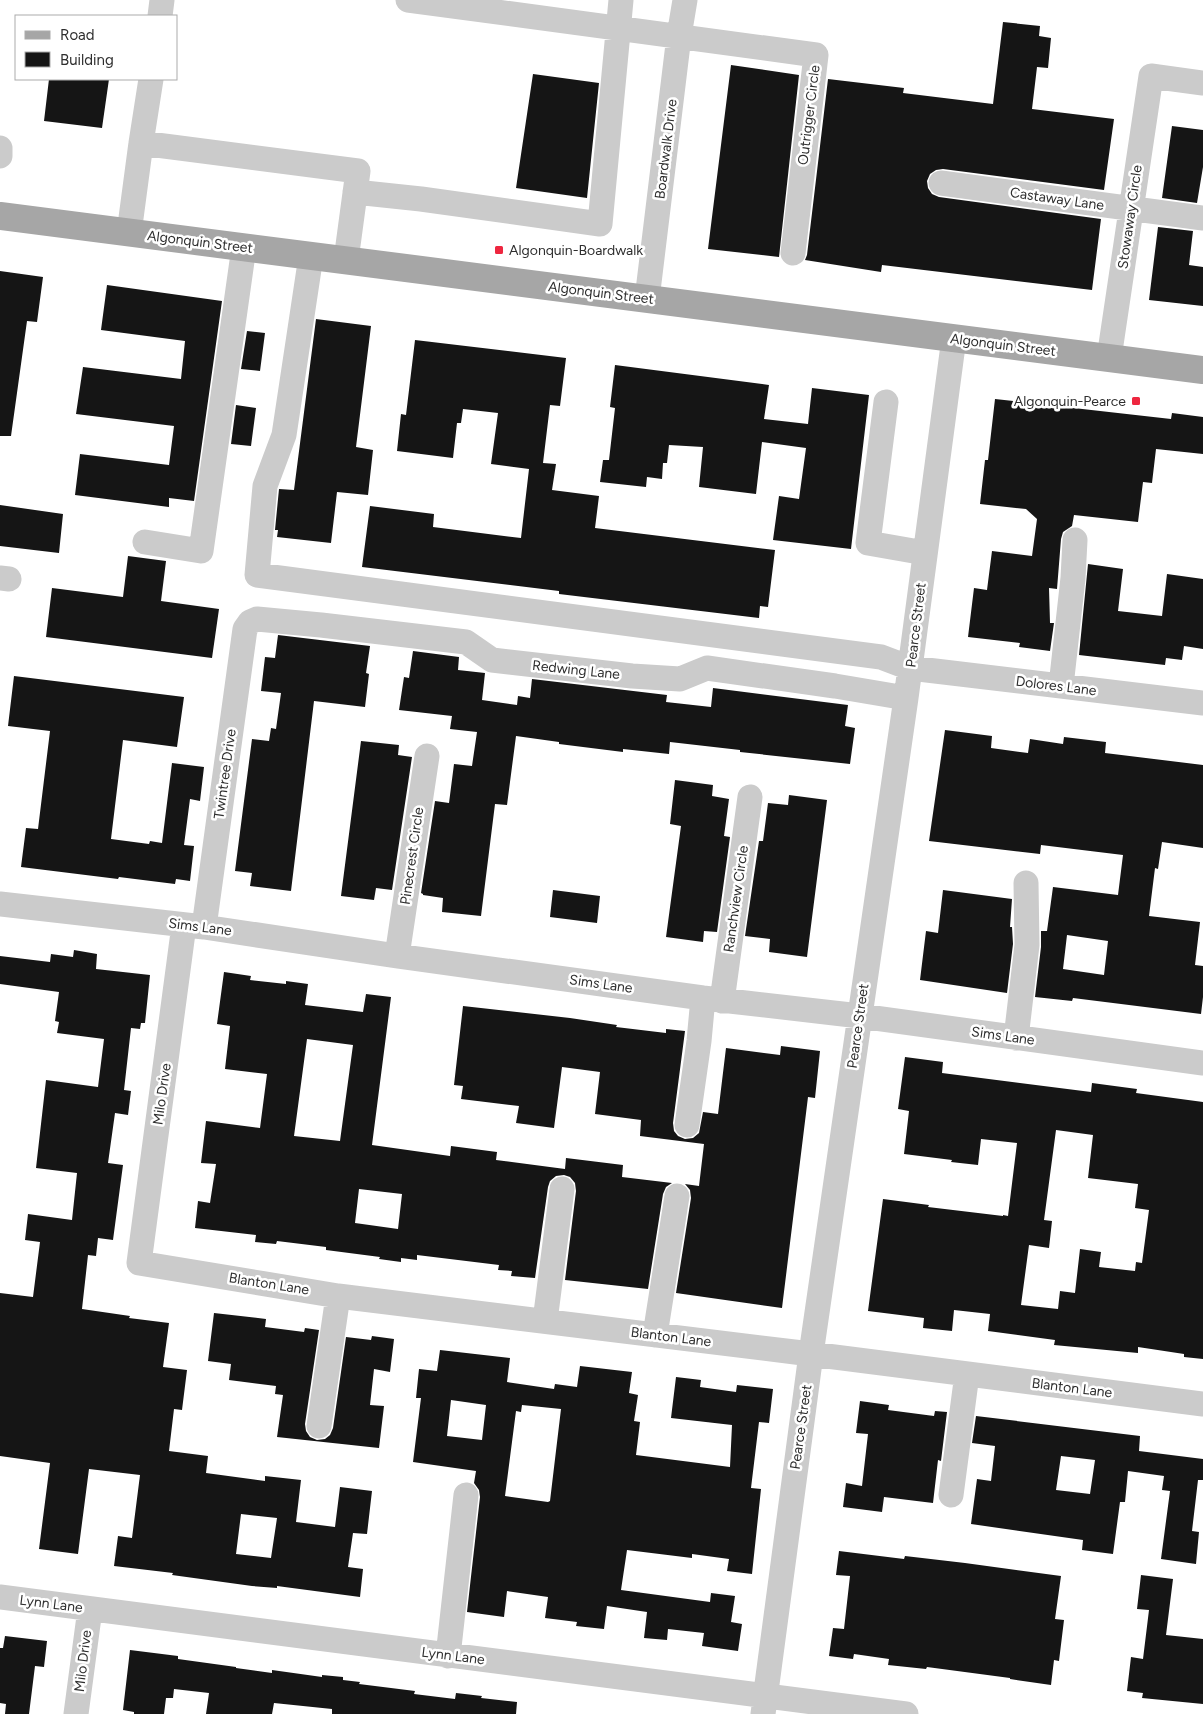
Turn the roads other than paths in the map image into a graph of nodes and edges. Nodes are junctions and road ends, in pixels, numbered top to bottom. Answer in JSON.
{"nodes":[{"id":1,"x":162,"y":0,"type":"edge"},
{"id":2,"x":408,"y":0,"type":"edge"},
{"id":3,"x":621,"y":0,"type":"edge"},
{"id":4,"x":685,"y":0,"type":"edge"},
{"id":5,"x":160,"y":15,"type":"edge"},
{"id":6,"x":618,"y":28,"type":"junction"},
{"id":7,"x":679,"y":36,"type":"junction"},
{"id":8,"x":151,"y":80,"type":"edge"},
{"id":9,"x":1203,"y":83,"type":"edge"},
{"id":10,"x":141,"y":143,"type":"junction"},
{"id":11,"x":0,"y":148,"type":"edge"},
{"id":12,"x":0,"y":156,"type":"edge"},
{"id":13,"x":941,"y":183,"type":"dead end"},
{"id":14,"x":355,"y":192,"type":"junction"},
{"id":15,"x":1132,"y":208,"type":"junction"},
{"id":16,"x":0,"y":216,"type":"edge"},
{"id":17,"x":1203,"y":218,"type":"edge"},
{"id":18,"x":129,"y":233,"type":"junction"},
{"id":19,"x":244,"y":247,"type":"junction"},
{"id":20,"x":793,"y":253,"type":"dead end"},
{"id":21,"x":311,"y":256,"type":"junction"},
{"id":22,"x":346,"y":260,"type":"junction"},
{"id":23,"x":647,"y":299,"type":"junction"},
{"id":24,"x":954,"y":338,"type":"junction"},
{"id":25,"x":1109,"y":358,"type":"junction"},
{"id":26,"x":1203,"y":370,"type":"edge"},
{"id":27,"x":886,"y":402,"type":"dead end"},
{"id":28,"x":1075,"y":540,"type":"dead end"},
{"id":29,"x":145,"y":542,"type":"dead end"},
{"id":30,"x":925,"y":553,"type":"junction"},
{"id":31,"x":250,"y":622,"type":"joint"},
{"id":32,"x":910,"y":668,"type":"junction"},
{"id":33,"x":1061,"y":686,"type":"junction"},
{"id":34,"x":906,"y":698,"type":"junction"},
{"id":35,"x":1203,"y":703,"type":"edge"},
{"id":36,"x":427,"y":756,"type":"dead end"},
{"id":37,"x":750,"y":796,"type":"dead end"},
{"id":38,"x":1026,"y":883,"type":"dead end"},
{"id":39,"x":0,"y":904,"type":"edge"},
{"id":40,"x":194,"y":926,"type":"junction"},
{"id":41,"x":398,"y":956,"type":"junction"},
{"id":42,"x":712,"y":999,"type":"junction"},
{"id":43,"x":860,"y":1016,"type":"junction"},
{"id":44,"x":1016,"y":1038,"type":"junction"},
{"id":45,"x":1203,"y":1063,"type":"edge"},
{"id":46,"x":687,"y":1125,"type":"dead end"},
{"id":47,"x":562,"y":1189,"type":"dead end"},
{"id":48,"x":677,"y":1196,"type":"dead end"},
{"id":49,"x":139,"y":1263,"type":"joint"},
{"id":50,"x":338,"y":1296,"type":"junction"},
{"id":51,"x":545,"y":1321,"type":"junction"},
{"id":52,"x":655,"y":1335,"type":"junction"},
{"id":53,"x":811,"y":1354,"type":"junction"},
{"id":54,"x":967,"y":1374,"type":"junction"},
{"id":55,"x":1203,"y":1404,"type":"edge"},
{"id":56,"x":319,"y":1426,"type":"dead end"},
{"id":57,"x":466,"y":1495,"type":"dead end"},
{"id":58,"x":951,"y":1495,"type":"dead end"},
{"id":59,"x":0,"y":1597,"type":"edge"},
{"id":60,"x":90,"y":1609,"type":"junction"},
{"id":61,"x":448,"y":1656,"type":"junction"},
{"id":62,"x":764,"y":1705,"type":"edge"},
{"id":63,"x":76,"y":1714,"type":"edge"},
{"id":64,"x":906,"y":1714,"type":"edge"}],
"edges":[{"from":1,"to":5,"type":"street"},
{"from":2,"to":6,"type":"street"},
{"from":3,"to":6,"type":"street"},
{"from":4,"to":7,"type":"street","name":"Boardwalk Drive"},
{"from":6,"to":7,"type":"street"},
{"from":6,"to":14,"type":"street"},
{"from":7,"to":20,"type":"street","name":"Outrigger Circle"},
{"from":7,"to":23,"type":"street","name":"Boardwalk Drive"},
{"from":8,"to":10,"type":"street"},
{"from":9,"to":15,"type":"street","name":"Stowaway Circle"},
{"from":10,"to":14,"type":"street"},
{"from":10,"to":18,"type":"street"},
{"from":11,"to":12,"type":"street"},
{"from":13,"to":15,"type":"street","name":"Castaway Lane"},
{"from":14,"to":22,"type":"street"},
{"from":15,"to":17,"type":"street","name":"Castaway Lane"},
{"from":15,"to":25,"type":"street","name":"Stowaway Circle"},
{"from":16,"to":18,"type":"main road","name":"Algonquin Street"},
{"from":18,"to":19,"type":"main road","name":"Algonquin Street"},
{"from":19,"to":21,"type":"main road","name":"Algonquin Street"},
{"from":19,"to":29,"type":"street"},
{"from":21,"to":22,"type":"main road","name":"Algonquin Street"},
{"from":21,"to":32,"type":"street","name":"Dolores Lane"},
{"from":22,"to":23,"type":"main road","name":"Algonquin Street"},
{"from":23,"to":24,"type":"main road","name":"Algonquin Street"},
{"from":24,"to":25,"type":"main road","name":"Algonquin Street"},
{"from":24,"to":30,"type":"street","name":"Pearce Street"},
{"from":25,"to":26,"type":"main road","name":"Algonquin Street"},
{"from":27,"to":30,"type":"street"},
{"from":28,"to":33,"type":"street"},
{"from":30,"to":32,"type":"street","name":"Pearce Street"},
{"from":31,"to":34,"type":"street","name":"Redwing Lane"},
{"from":31,"to":40,"type":"street","name":"Twintree Drive"},
{"from":32,"to":33,"type":"street","name":"Dolores Lane"},
{"from":32,"to":34,"type":"street","name":"Pearce Street"},
{"from":33,"to":35,"type":"street","name":"Dolores Lane"},
{"from":34,"to":43,"type":"street","name":"Pearce Street"},
{"from":36,"to":41,"type":"street","name":"Pinecrest Circle"},
{"from":37,"to":42,"type":"street","name":"Ranchview Circle"},
{"from":38,"to":44,"type":"street"},
{"from":39,"to":40,"type":"street","name":"Sims Lane"},
{"from":40,"to":41,"type":"street","name":"Sims Lane"},
{"from":40,"to":49,"type":"street","name":"Milo Drive"},
{"from":41,"to":42,"type":"street","name":"Sims Lane"},
{"from":42,"to":43,"type":"street","name":"Sims Lane"},
{"from":42,"to":46,"type":"street","name":"Ranchview Circle"},
{"from":43,"to":44,"type":"street","name":"Sims Lane"},
{"from":43,"to":53,"type":"street","name":"Pearce Street"},
{"from":44,"to":45,"type":"street","name":"Sims Lane"},
{"from":47,"to":51,"type":"street"},
{"from":48,"to":52,"type":"street"},
{"from":49,"to":50,"type":"street","name":"Blanton Lane"},
{"from":50,"to":51,"type":"street","name":"Blanton Lane"},
{"from":50,"to":56,"type":"street"},
{"from":51,"to":52,"type":"street","name":"Blanton Lane"},
{"from":52,"to":53,"type":"street","name":"Blanton Lane"},
{"from":53,"to":54,"type":"street","name":"Blanton Lane"},
{"from":53,"to":62,"type":"street","name":"Pearce Street"},
{"from":54,"to":55,"type":"street","name":"Blanton Lane"},
{"from":54,"to":58,"type":"street"},
{"from":57,"to":61,"type":"street"},
{"from":59,"to":60,"type":"street","name":"Lynn Lane"},
{"from":60,"to":61,"type":"street","name":"Lynn Lane"},
{"from":60,"to":63,"type":"street","name":"Milo Drive"},
{"from":61,"to":62,"type":"street","name":"Lynn Lane"},
{"from":62,"to":64,"type":"street","name":"Lynn Lane"}]}
